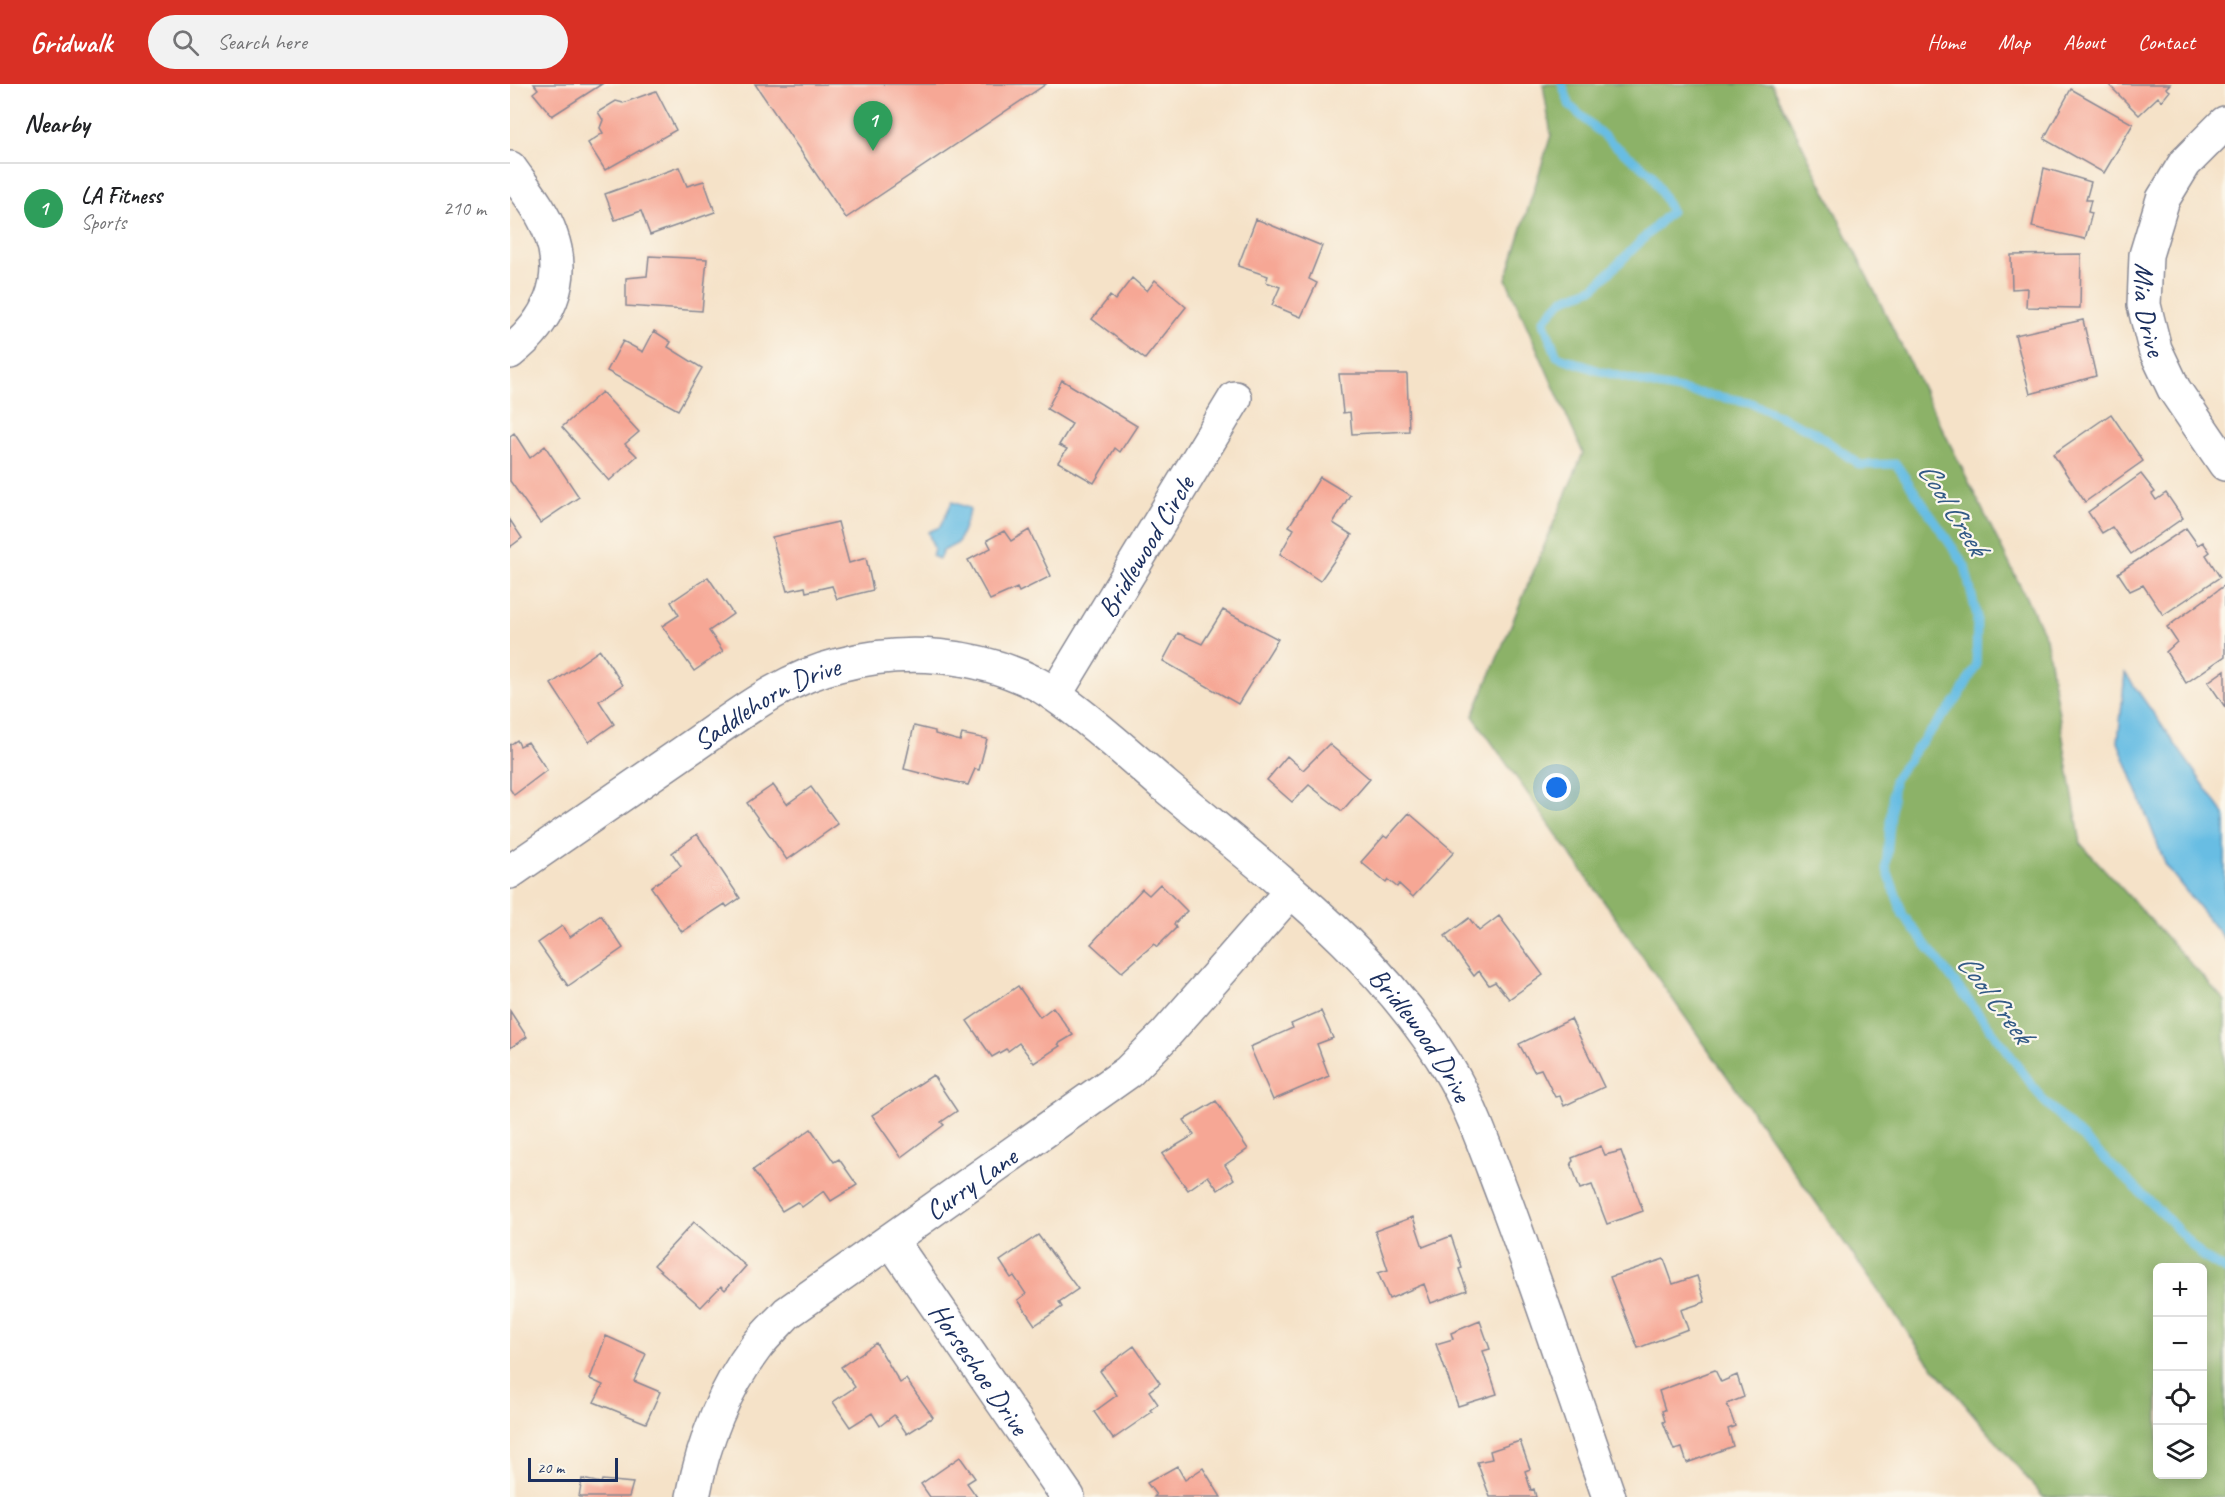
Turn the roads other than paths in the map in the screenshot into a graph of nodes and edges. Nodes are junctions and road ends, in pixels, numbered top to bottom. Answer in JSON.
{"nodes":[{"id":1,"x":2225,"y":123,"type":"edge"},
{"id":2,"x":510,"y":168,"type":"edge"},
{"id":3,"x":510,"y":352,"type":"edge"},
{"id":4,"x":1235,"y":398,"type":"dead end"},
{"id":5,"x":2225,"y":464,"type":"edge"},
{"id":6,"x":1055,"y":695,"type":"junction"},
{"id":7,"x":510,"y":872,"type":"edge"},
{"id":8,"x":1291,"y":891,"type":"junction"},
{"id":9,"x":891,"y":1240,"type":"junction"},
{"id":10,"x":693,"y":1497,"type":"edge"},
{"id":11,"x":1068,"y":1497,"type":"edge"},
{"id":12,"x":1609,"y":1497,"type":"edge"}],
"edges":[{"from":1,"to":5,"type":"street","name":"Mia Drive"},
{"from":2,"to":3,"type":"street"},
{"from":4,"to":6,"type":"street","name":"Bridlewood Circle"},
{"from":6,"to":7,"type":"street","name":"Saddlehorn Drive"},
{"from":6,"to":8,"type":"street","name":"Bridlewood Drive"},
{"from":8,"to":9,"type":"street","name":"Curry Lane"},
{"from":8,"to":12,"type":"street","name":"Bridlewood Drive"},
{"from":9,"to":10,"type":"street","name":"Curry Lane"},
{"from":9,"to":11,"type":"street","name":"Horseshoe Drive"}]}
